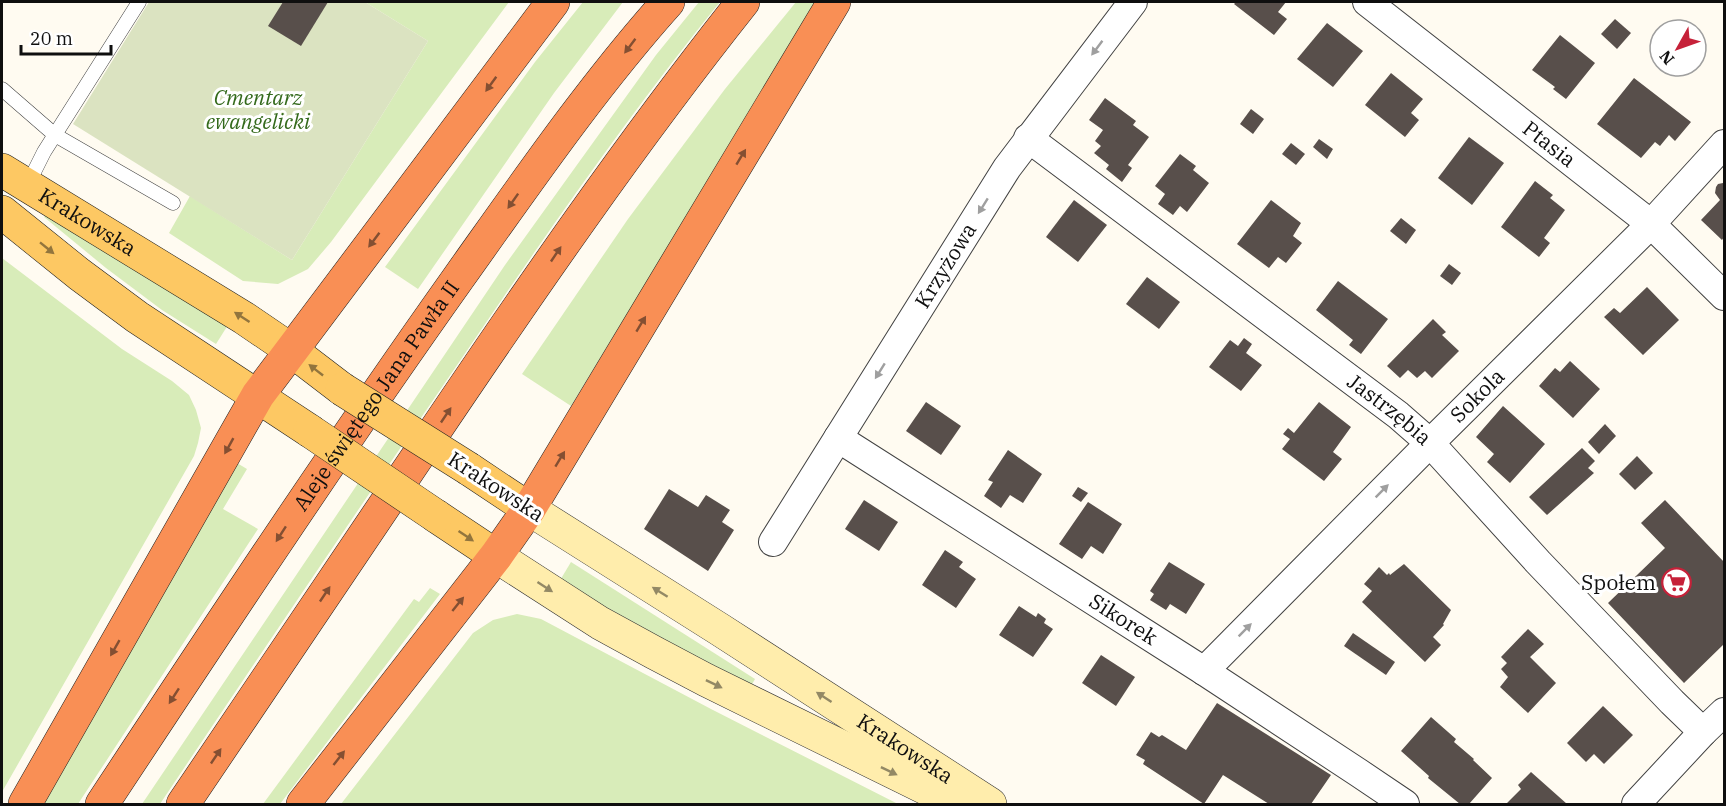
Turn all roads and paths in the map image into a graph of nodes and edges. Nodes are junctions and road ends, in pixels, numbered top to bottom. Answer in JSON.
{"nodes":[{"id":1,"x":139,"y":2,"type":"edge"},
{"id":2,"x":553,"y":2,"type":"edge"},
{"id":3,"x":668,"y":2,"type":"edge"},
{"id":4,"x":743,"y":2,"type":"edge"},
{"id":5,"x":834,"y":2,"type":"edge"},
{"id":6,"x":1133,"y":2,"type":"edge"},
{"id":7,"x":1367,"y":2,"type":"edge"},
{"id":8,"x":2,"y":89,"type":"edge"},
{"id":9,"x":55,"y":135,"type":"junction"},
{"id":10,"x":1028,"y":138,"type":"junction"},
{"id":11,"x":1725,"y":144,"type":"edge"},
{"id":12,"x":14,"y":178,"type":"edge"},
{"id":13,"x":173,"y":203,"type":"dead end"},
{"id":14,"x":2,"y":212,"type":"edge"},
{"id":15,"x":1651,"y":224,"type":"junction"},
{"id":16,"x":1725,"y":296,"type":"edge"},
{"id":17,"x":291,"y":350,"type":"junction"},
{"id":18,"x":258,"y":395,"type":"junction"},
{"id":19,"x":838,"y":438,"type":"junction"},
{"id":20,"x":1430,"y":443,"type":"junction"},
{"id":21,"x":529,"y":509,"type":"junction"},
{"id":22,"x":773,"y":542,"type":"dead end"},
{"id":23,"x":496,"y":556,"type":"junction"},
{"id":24,"x":1204,"y":671,"type":"junction"},
{"id":25,"x":1725,"y":712,"type":"edge"},
{"id":26,"x":1703,"y":732,"type":"junction"},
{"id":27,"x":25,"y":804,"type":"edge"},
{"id":28,"x":102,"y":804,"type":"edge"},
{"id":29,"x":183,"y":804,"type":"edge"},
{"id":30,"x":303,"y":804,"type":"edge"},
{"id":31,"x":959,"y":804,"type":"edge"},
{"id":32,"x":990,"y":804,"type":"edge"},
{"id":33,"x":1405,"y":804,"type":"edge"},
{"id":34,"x":1636,"y":804,"type":"edge"}],
"edges":[{"from":1,"to":9,"type":"lane"},
{"from":2,"to":17,"type":"highway","one_way":true},
{"from":3,"to":28,"type":"highway","name":"Aleje świętego Jana Pawła II","one_way":true},
{"from":29,"to":4,"type":"highway","one_way":true},
{"from":21,"to":5,"type":"highway","one_way":true},
{"from":6,"to":10,"type":"street","name":"Krzyżowa","one_way":true},
{"from":7,"to":15,"type":"street","name":"Ptasia"},
{"from":8,"to":9,"type":"lane"},
{"from":9,"to":12,"type":"lane"},
{"from":9,"to":13,"type":"lane"},
{"from":10,"to":19,"type":"street","name":"Krzyżowa","one_way":true},
{"from":10,"to":20,"type":"street","name":"Jastrzębia"},
{"from":11,"to":15,"type":"street","name":"Sokola"},
{"from":17,"to":12,"type":"main road","name":"Krakowska","one_way":true},
{"from":14,"to":18,"type":"main road","name":"Krakowska","one_way":true},
{"from":15,"to":16,"type":"street","name":"Ptasia"},
{"from":15,"to":20,"type":"street","name":"Sokola"},
{"from":17,"to":18,"type":"highway"},
{"from":21,"to":17,"type":"main road","name":"Krakowska","one_way":true,"bridge":true},
{"from":18,"to":23,"type":"main road","name":"Krakowska","one_way":true,"bridge":true},
{"from":18,"to":27,"type":"highway","one_way":true},
{"from":19,"to":22,"type":"street","name":"Krzyżowa"},
{"from":19,"to":24,"type":"street","name":"Sikorek"},
{"from":24,"to":20,"type":"street","name":"Sokola","one_way":true},
{"from":20,"to":26,"type":"street","name":"Jastrzębia"},
{"from":21,"to":23,"type":"highway"},
{"from":32,"to":21,"type":"main road","name":"Krakowska","one_way":true},
{"from":30,"to":23,"type":"highway","one_way":true},
{"from":23,"to":31,"type":"main road","name":"Krakowska","one_way":true},
{"from":24,"to":33,"type":"street","name":"Sikorek"},
{"from":25,"to":26,"type":"street"},
{"from":26,"to":34,"type":"street"}]}
